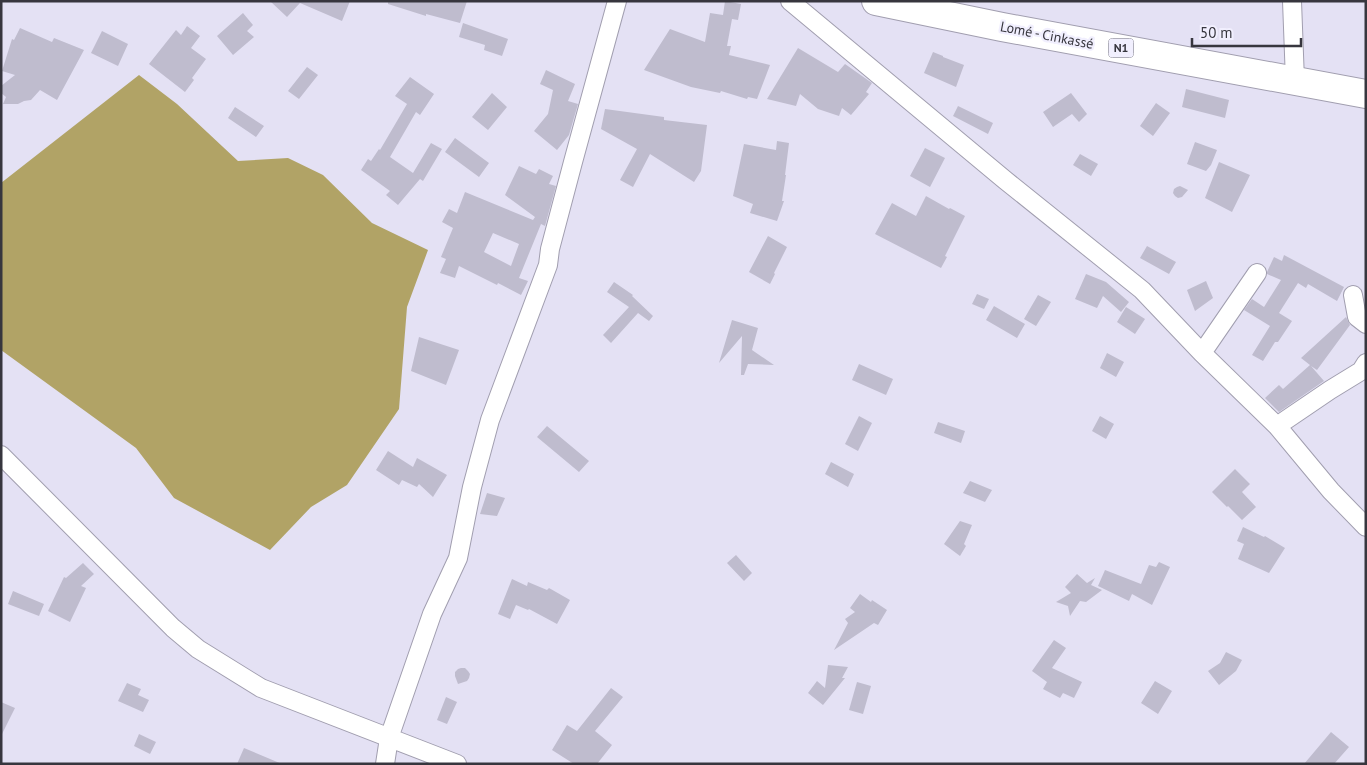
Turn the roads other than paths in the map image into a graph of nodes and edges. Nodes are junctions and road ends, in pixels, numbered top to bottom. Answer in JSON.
{"nodes":[{"id":1,"x":618,"y":1,"type":"edge"},
{"id":2,"x":790,"y":1,"type":"edge"},
{"id":3,"x":876,"y":1,"type":"edge"},
{"id":4,"x":1292,"y":1,"type":"edge"},
{"id":5,"x":1295,"y":81,"type":"junction"},
{"id":6,"x":1366,"y":94,"type":"edge"},
{"id":7,"x":1257,"y":273,"type":"dead end"},
{"id":8,"x":1353,"y":295,"type":"dead end"},
{"id":9,"x":1366,"y":324,"type":"edge"},
{"id":10,"x":1202,"y":353,"type":"junction"},
{"id":11,"x":1364,"y":368,"type":"edge"},
{"id":12,"x":1277,"y":426,"type":"junction"},
{"id":13,"x":1,"y":455,"type":"edge"},
{"id":14,"x":1366,"y":527,"type":"edge"},
{"id":15,"x":389,"y":738,"type":"junction"},
{"id":16,"x":385,"y":764,"type":"edge"},
{"id":17,"x":457,"y":764,"type":"edge"}],
"edges":[{"from":1,"to":15,"type":"street"},
{"from":2,"to":10,"type":"street"},
{"from":3,"to":5,"type":"highway","name":"Lomé - Cinkassé","number":"N1"},
{"from":4,"to":5,"type":"street"},
{"from":5,"to":6,"type":"highway","name":"Lomé - Cinkassé","number":"N1"},
{"from":7,"to":10,"type":"street"},
{"from":8,"to":9,"type":"street"},
{"from":10,"to":12,"type":"street"},
{"from":11,"to":12,"type":"street"},
{"from":12,"to":14,"type":"street"},
{"from":13,"to":15,"type":"street"},
{"from":15,"to":16,"type":"street"},
{"from":15,"to":17,"type":"street"}]}
